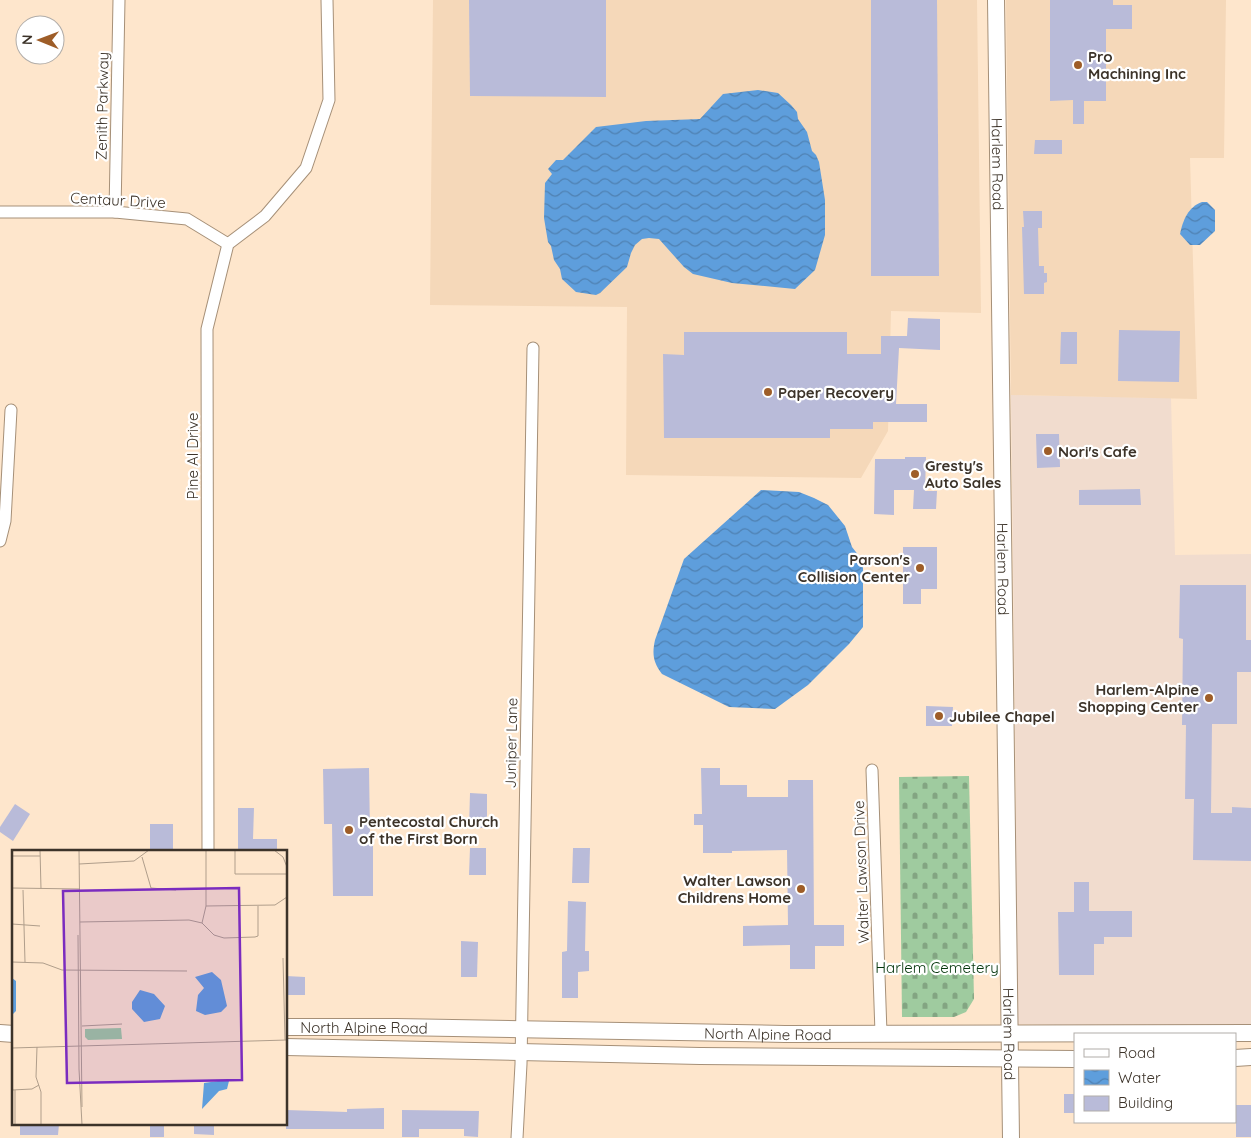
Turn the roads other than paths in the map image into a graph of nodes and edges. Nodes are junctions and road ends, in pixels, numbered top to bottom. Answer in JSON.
{"nodes":[{"id":1,"x":119,"y":0,"type":"edge"},
{"id":2,"x":327,"y":0,"type":"edge"},
{"id":3,"x":996,"y":0,"type":"edge"},
{"id":4,"x":0,"y":212,"type":"edge"},
{"id":5,"x":116,"y":212,"type":"junction"},
{"id":6,"x":228,"y":244,"type":"junction"},
{"id":7,"x":533,"y":348,"type":"dead end"},
{"id":8,"x":11,"y":410,"type":"dead end"},
{"id":9,"x":0,"y":541,"type":"edge"},
{"id":10,"x":872,"y":770,"type":"dead end"},
{"id":11,"x":208,"y":850,"type":"edge"},
{"id":12,"x":288,"y":1027,"type":"edge"},
{"id":13,"x":521,"y":1030,"type":"junction"},
{"id":14,"x":1009,"y":1032,"type":"junction"},
{"id":15,"x":881,"y":1033,"type":"junction"},
{"id":16,"x":1251,"y":1033,"type":"edge"},
{"id":17,"x":288,"y":1047,"type":"edge"},
{"id":18,"x":521,"y":1052,"type":"junction"},
{"id":19,"x":1251,"y":1057,"type":"edge"},
{"id":20,"x":1236,"y":1058,"type":"edge"},
{"id":21,"x":1009,"y":1059,"type":"junction"},
{"id":22,"x":1074,"y":1059,"type":"edge"},
{"id":23,"x":517,"y":1138,"type":"edge"},
{"id":24,"x":1011,"y":1138,"type":"edge"}],
"edges":[{"from":1,"to":5,"type":"street","name":"Zenith Parkway"},
{"from":2,"to":6,"type":"street"},
{"from":3,"to":14,"type":"main road","name":"Harlem Road"},
{"from":4,"to":5,"type":"street","name":"Centaur Drive"},
{"from":5,"to":6,"type":"street","name":"Centaur Drive"},
{"from":6,"to":11,"type":"street","name":"Pine Al Drive"},
{"from":7,"to":13,"type":"street","name":"Juniper Lane"},
{"from":8,"to":9,"type":"street"},
{"from":10,"to":15,"type":"street","name":"Walter Lawson Drive"},
{"from":12,"to":13,"type":"main road","name":"North Alpine Road"},
{"from":13,"to":15,"type":"main road","name":"North Alpine Road"},
{"from":13,"to":18,"type":"street","name":"Juniper Lane"},
{"from":14,"to":15,"type":"main road","name":"North Alpine Road"},
{"from":14,"to":16,"type":"main road","name":"North Alpine Road"},
{"from":14,"to":21,"type":"main road","name":"Harlem Road"},
{"from":17,"to":18,"type":"main road","name":"North Alpine Road"},
{"from":18,"to":21,"type":"main road","name":"North Alpine Road"},
{"from":18,"to":23,"type":"street","name":"Juniper Lane"},
{"from":19,"to":20,"type":"main road"},
{"from":21,"to":22,"type":"main road","name":"North Alpine Road"},
{"from":21,"to":24,"type":"main road","name":"Harlem Road"}]}
